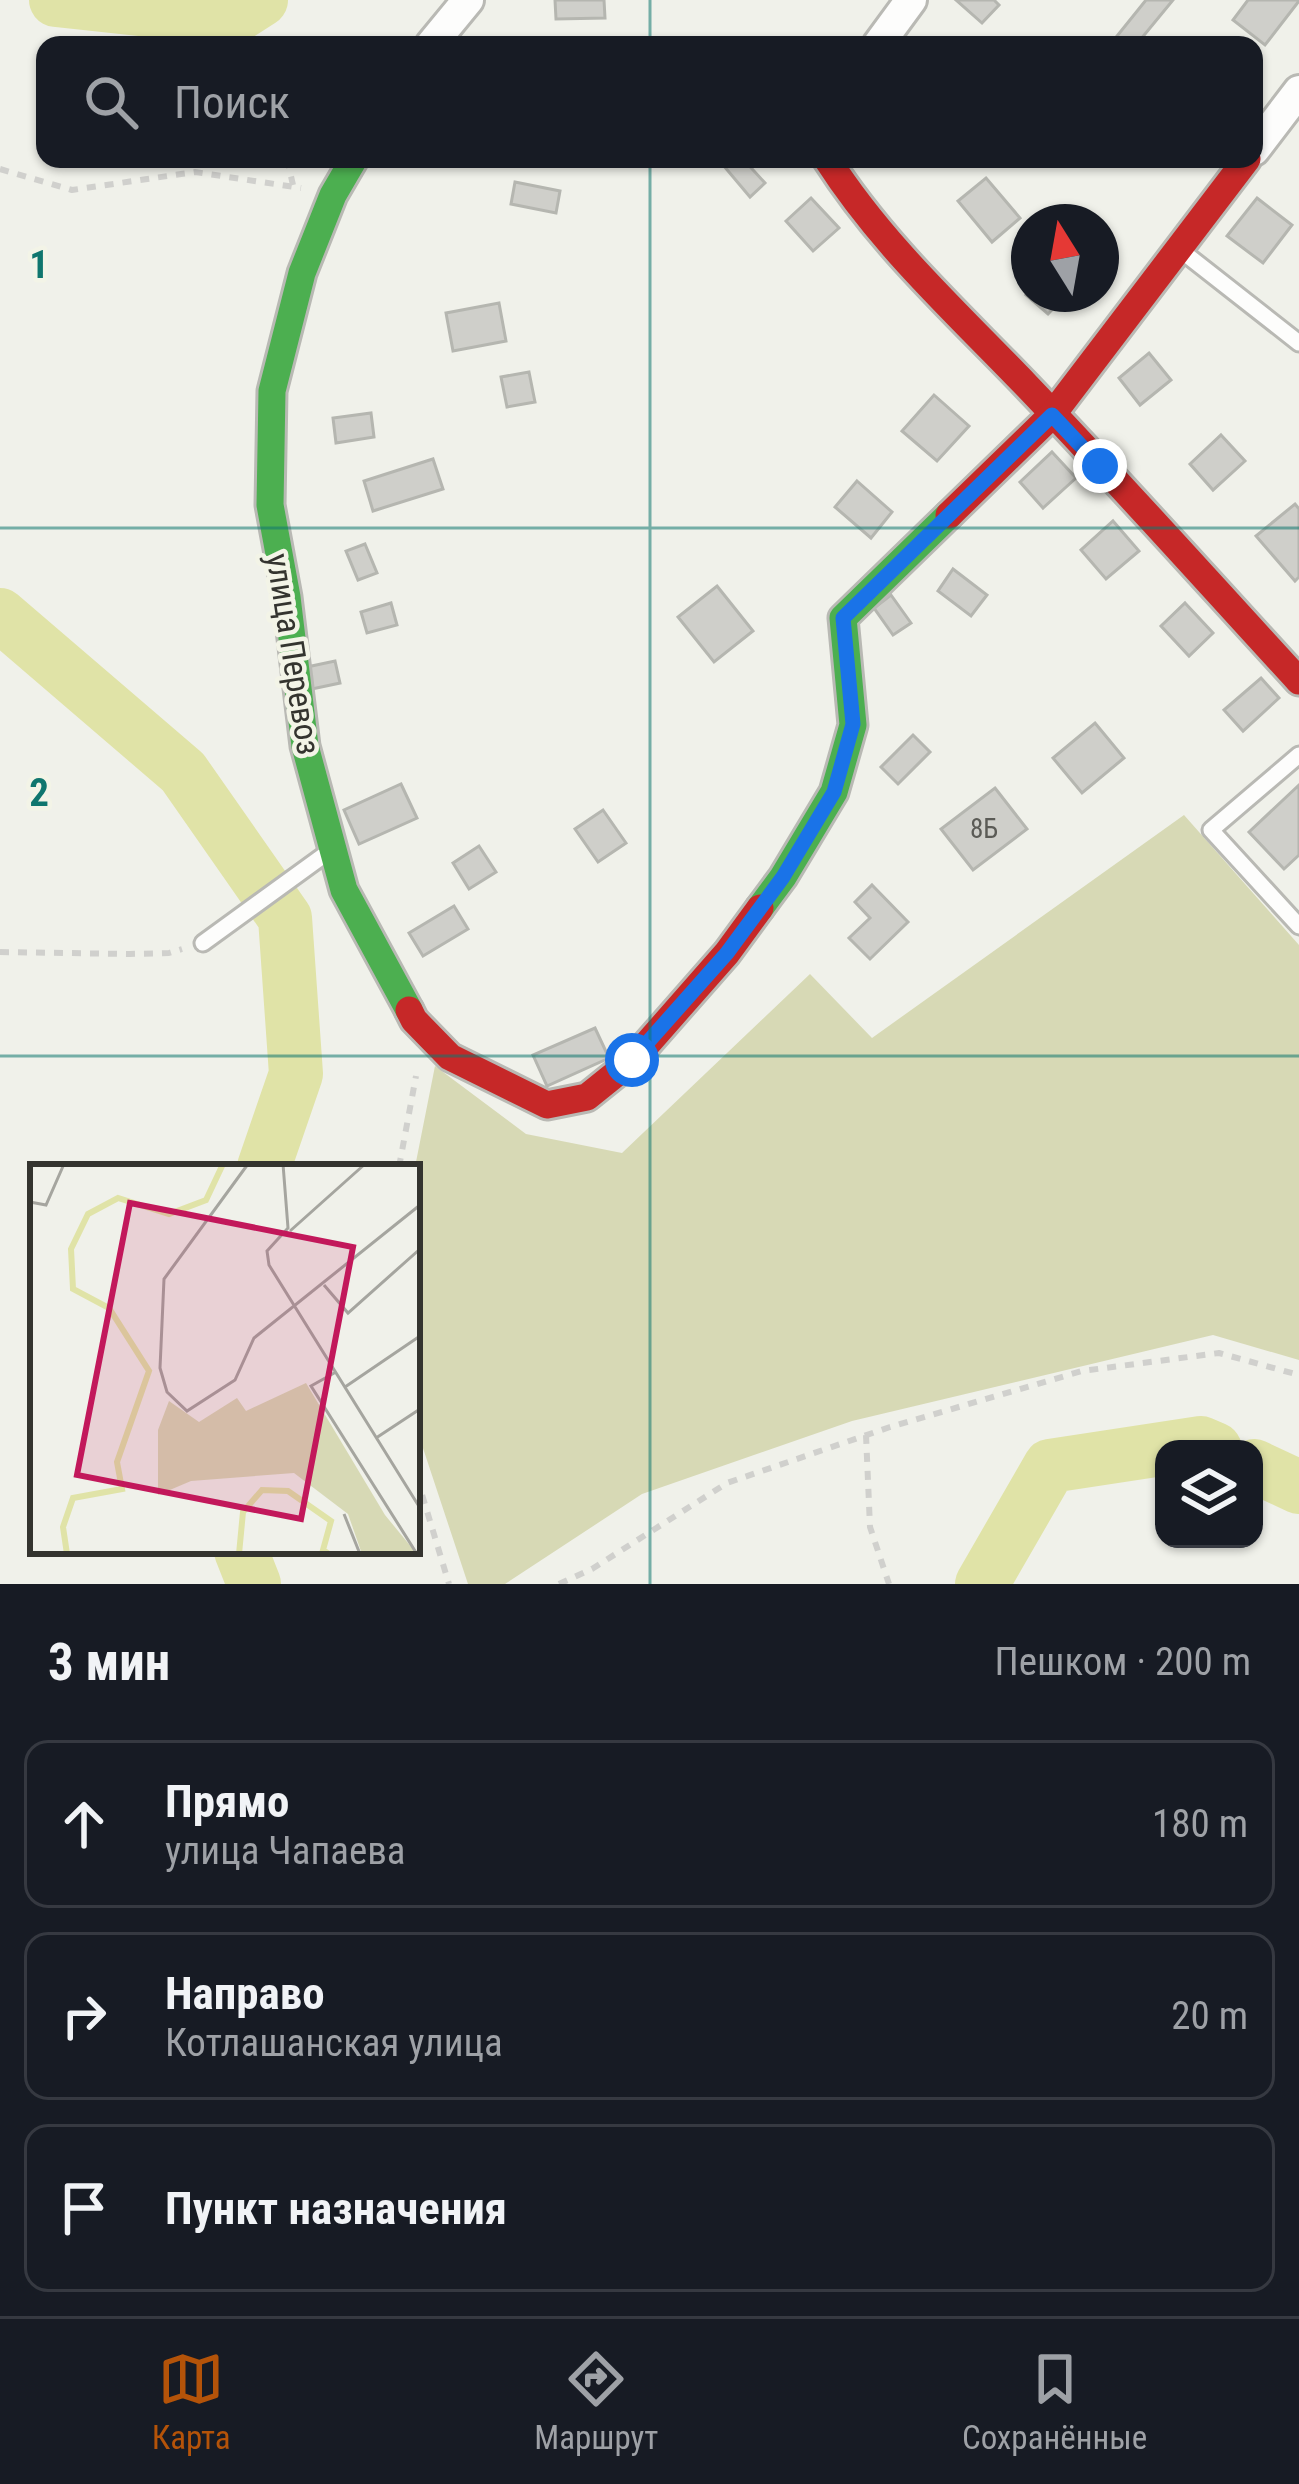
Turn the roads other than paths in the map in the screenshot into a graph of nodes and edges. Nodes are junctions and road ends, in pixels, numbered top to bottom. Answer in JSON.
{"nodes":[{"id":1,"x":468,"y":0,"type":"edge"},
{"id":2,"x":910,"y":0,"type":"edge"},
{"id":3,"x":438,"y":36,"type":"edge"},
{"id":4,"x":884,"y":36,"type":"edge"},
{"id":5,"x":1299,"y":91,"type":"edge"},
{"id":6,"x":1263,"y":138,"type":"edge"},
{"id":7,"x":349,"y":168,"type":"edge"},
{"id":8,"x":832,"y":168,"type":"edge"},
{"id":9,"x":1240,"y":168,"type":"edge"},
{"id":10,"x":1179,"y":248,"type":"junction"},
{"id":11,"x":1299,"y":343,"type":"edge"},
{"id":12,"x":1052,"y":415,"type":"junction"},
{"id":13,"x":1299,"y":681,"type":"edge"},
{"id":14,"x":1299,"y":754,"type":"edge"},
{"id":15,"x":324,"y":856,"type":"junction"},
{"id":16,"x":1299,"y":926,"type":"edge"},
{"id":17,"x":203,"y":943,"type":"road end"}],
"edges":[{"from":1,"to":3,"type":"street"},
{"from":2,"to":4,"type":"street"},
{"from":5,"to":6,"type":"street"},
{"from":7,"to":15,"type":"street","name":"улица Перевоз"},
{"from":8,"to":12,"type":"street"},
{"from":9,"to":10,"type":"street"},
{"from":10,"to":11,"type":"lane"},
{"from":10,"to":12,"type":"street"},
{"from":12,"to":13,"type":"street"},
{"from":12,"to":15,"type":"street","name":"улица Перевоз"},
{"from":14,"to":16,"type":"lane"},
{"from":15,"to":17,"type":"lane"}]}
